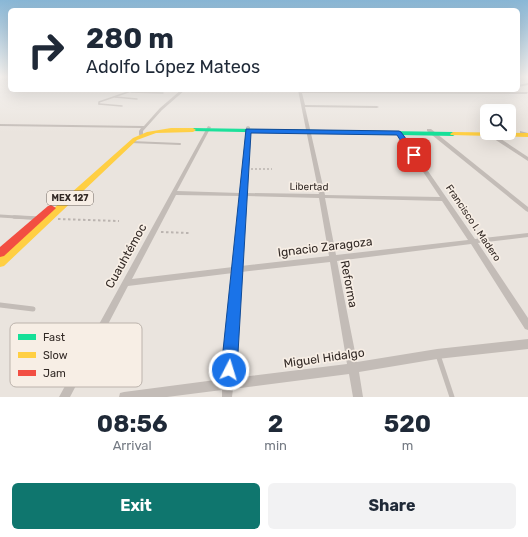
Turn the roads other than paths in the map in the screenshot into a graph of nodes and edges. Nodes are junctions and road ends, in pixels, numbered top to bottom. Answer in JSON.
{"nodes":[{"id":1,"x":121,"y":95,"type":"edge"},
{"id":2,"x":178,"y":95,"type":"edge"},
{"id":3,"x":301,"y":95,"type":"edge"},
{"id":4,"x":113,"y":97,"type":"junction"},
{"id":5,"x":137,"y":99,"type":"dead end"},
{"id":6,"x":122,"y":106,"type":"dead end"},
{"id":7,"x":303,"y":106,"type":"junction"},
{"id":8,"x":377,"y":107,"type":"dead end"},
{"id":9,"x":0,"y":125,"type":"edge"},
{"id":10,"x":208,"y":129,"type":"junction"},
{"id":11,"x":248,"y":129,"type":"junction"},
{"id":12,"x":308,"y":130,"type":"junction"},
{"id":13,"x":143,"y":131,"type":"junction"},
{"id":14,"x":431,"y":132,"type":"junction"},
{"id":15,"x":516,"y":132,"type":"edge"},
{"id":16,"x":399,"y":133,"type":"junction"},
{"id":17,"x":480,"y":133,"type":"edge"},
{"id":18,"x":526,"y":133,"type":"edge"},
{"id":19,"x":499,"y":140,"type":"edge"},
{"id":20,"x":131,"y":142,"type":"junction"},
{"id":21,"x":180,"y":144,"type":"dead end"},
{"id":22,"x":528,"y":159,"type":"edge"},
{"id":23,"x":173,"y":194,"type":"junction"},
{"id":24,"x":243,"y":195,"type":"junction"},
{"id":25,"x":322,"y":196,"type":"junction"},
{"id":26,"x":445,"y":199,"type":"junction"},
{"id":27,"x":528,"y":210,"type":"edge"},
{"id":28,"x":0,"y":216,"type":"edge"},
{"id":29,"x":43,"y":219,"type":"junction"},
{"id":30,"x":528,"y":235,"type":"edge"},
{"id":31,"x":473,"y":241,"type":"junction"},
{"id":32,"x":0,"y":254,"type":"edge"},
{"id":33,"x":332,"y":258,"type":"junction"},
{"id":34,"x":0,"y":263,"type":"edge"},
{"id":35,"x":237,"y":270,"type":"junction"},
{"id":36,"x":125,"y":283,"type":"junction"},
{"id":37,"x":0,"y":305,"type":"edge"},
{"id":38,"x":33,"y":309,"type":"dead end"},
{"id":39,"x":104,"y":323,"type":"edge"},
{"id":40,"x":528,"y":326,"type":"edge"},
{"id":41,"x":528,"y":344,"type":"edge"},
{"id":42,"x":437,"y":354,"type":"junction"},
{"id":43,"x":353,"y":368,"type":"junction"},
{"id":44,"x":228,"y":385,"type":"junction"},
{"id":45,"x":69,"y":387,"type":"edge"},
{"id":46,"x":64,"y":397,"type":"edge"},
{"id":47,"x":124,"y":397,"type":"edge"},
{"id":48,"x":227,"y":397,"type":"edge"},
{"id":49,"x":358,"y":397,"type":"edge"},
{"id":50,"x":452,"y":397,"type":"edge"}],
"edges":[{"from":1,"to":4,"type":"lane"},
{"from":2,"to":13,"type":"street"},
{"from":3,"to":7,"type":"street","name":"Reforma"},
{"from":4,"to":5,"type":"lane"},
{"from":4,"to":6,"type":"lane"},
{"from":7,"to":8,"type":"street"},
{"from":7,"to":12,"type":"street","name":"Reforma"},
{"from":9,"to":13,"type":"street"},
{"from":10,"to":11,"type":"main road","number":"MEX 127"},
{"from":10,"to":13,"type":"main road","number":"MEX 127"},
{"from":10,"to":23,"type":"street","name":"Cuauhtémoc"},
{"from":11,"to":12,"type":"main road","number":"MEX 127"},
{"from":11,"to":24,"type":"street"},
{"from":12,"to":14,"type":"main road","number":"MEX 127"},
{"from":12,"to":16,"type":"main road","number":"MEX 127"},
{"from":12,"to":25,"type":"street","name":"Reforma"},
{"from":13,"to":20,"type":"main road","number":"MEX 127"},
{"from":13,"to":29,"type":"main road","number":"MEX 127"},
{"from":14,"to":16,"type":"main road","number":"MEX 127"},
{"from":14,"to":17,"type":"main road","number":"MEX 127"},
{"from":14,"to":27,"type":"street"},
{"from":15,"to":18,"type":"main road","number":"MEX 127"},
{"from":16,"to":26,"type":"street","name":"Francisco I. Madero"},
{"from":19,"to":22,"type":"street"},
{"from":20,"to":21,"type":"lane"},
{"from":20,"to":29,"type":"main road","number":"MEX 127"},
{"from":23,"to":24,"type":"street","name":"Libertad"},
{"from":23,"to":36,"type":"street","name":"Cuauhtémoc"},
{"from":24,"to":25,"type":"street","name":"Libertad"},
{"from":24,"to":35,"type":"street"},
{"from":25,"to":26,"type":"street","name":"Libertad"},
{"from":25,"to":33,"type":"street","name":"Reforma"},
{"from":26,"to":31,"type":"street","name":"Francisco I. Madero"},
{"from":28,"to":29,"type":"lane"},
{"from":29,"to":32,"type":"main road","number":"MEX 127"},
{"from":29,"to":34,"type":"main road","number":"MEX 127"},
{"from":30,"to":31,"type":"street","name":"Ignacio Zaragoza"},
{"from":31,"to":33,"type":"street","name":"Ignacio Zaragoza"},
{"from":31,"to":40,"type":"street","name":"Francisco I. Madero"},
{"from":33,"to":35,"type":"street","name":"Ignacio Zaragoza"},
{"from":33,"to":43,"type":"street","name":"Reforma"},
{"from":35,"to":36,"type":"street","name":"Ignacio Zaragoza"},
{"from":35,"to":44,"type":"street"},
{"from":36,"to":39,"type":"street","name":"Cuauhtémoc"},
{"from":37,"to":38,"type":"lane"},
{"from":41,"to":42,"type":"street","name":"Miguel Hidalgo"},
{"from":42,"to":43,"type":"street","name":"Miguel Hidalgo"},
{"from":42,"to":50,"type":"lane"},
{"from":43,"to":44,"type":"street","name":"Miguel Hidalgo"},
{"from":43,"to":49,"type":"street","name":"Reforma"},
{"from":44,"to":47,"type":"street","name":"Miguel Hidalgo"},
{"from":44,"to":48,"type":"street"},
{"from":45,"to":46,"type":"street","name":"Cuauhtémoc"}]}
